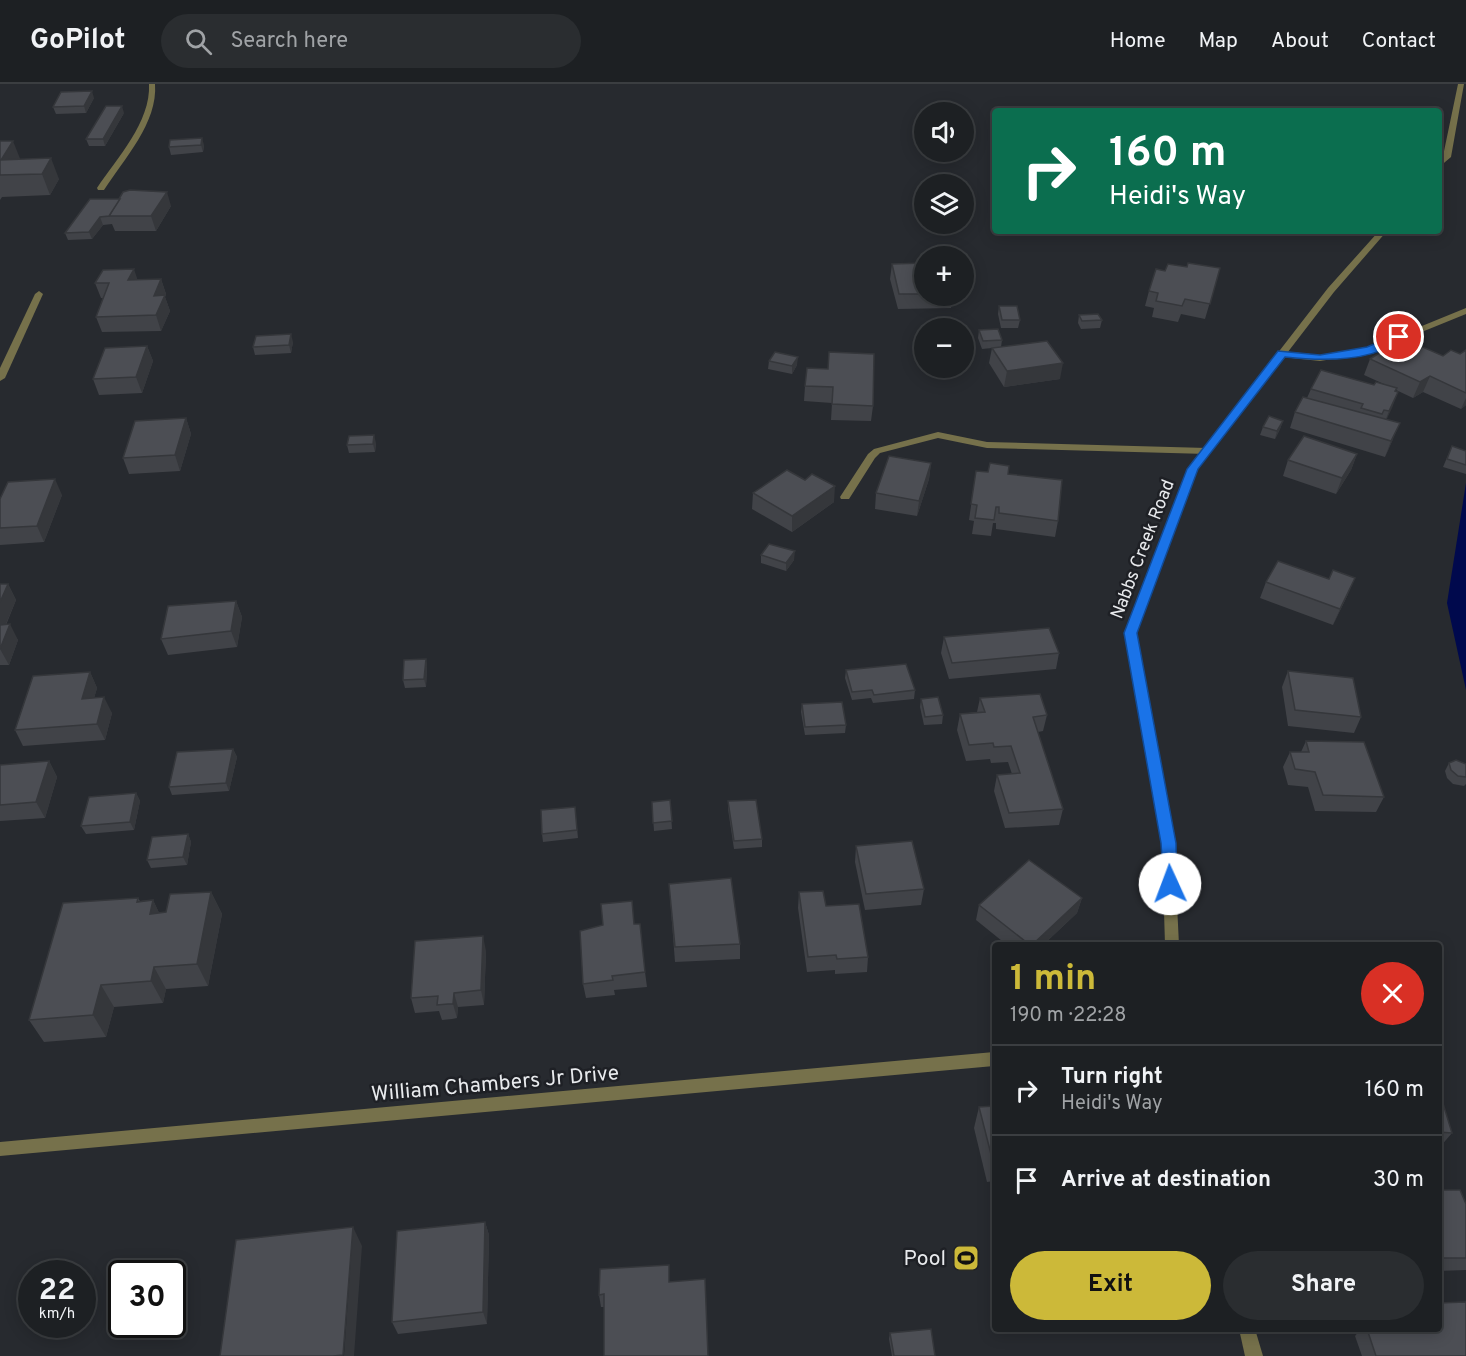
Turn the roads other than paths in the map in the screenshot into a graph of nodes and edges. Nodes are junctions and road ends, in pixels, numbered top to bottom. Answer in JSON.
{"nodes":[{"id":1,"x":152,"y":84,"type":"edge"},
{"id":2,"x":1461,"y":84,"type":"edge"},
{"id":3,"x":1442,"y":162,"type":"edge"},
{"id":4,"x":101,"y":188,"type":"dead end"},
{"id":5,"x":1380,"y":234,"type":"edge"},
{"id":6,"x":39,"y":294,"type":"dead end"},
{"id":7,"x":1466,"y":311,"type":"edge"},
{"id":8,"x":1282,"y":354,"type":"junction"},
{"id":9,"x":0,"y":378,"type":"edge"},
{"id":10,"x":1207,"y":451,"type":"junction"},
{"id":11,"x":845,"y":497,"type":"dead end"},
{"id":12,"x":1172,"y":942,"type":"edge"},
{"id":13,"x":992,"y":1059,"type":"edge"},
{"id":14,"x":0,"y":1149,"type":"edge"},
{"id":15,"x":1248,"y":1332,"type":"edge"},
{"id":16,"x":1254,"y":1356,"type":"edge"}],
"edges":[{"from":1,"to":4,"type":"street"},
{"from":2,"to":3,"type":"street"},
{"from":5,"to":8,"type":"street","name":"Nabbs Creek Road"},
{"from":6,"to":9,"type":"street"},
{"from":7,"to":8,"type":"street"},
{"from":8,"to":10,"type":"street","name":"Nabbs Creek Road"},
{"from":10,"to":11,"type":"street"},
{"from":10,"to":12,"type":"street","name":"Nabbs Creek Road"},
{"from":13,"to":14,"type":"street","name":"William Chambers Jr Drive"},
{"from":15,"to":16,"type":"street"}]}
